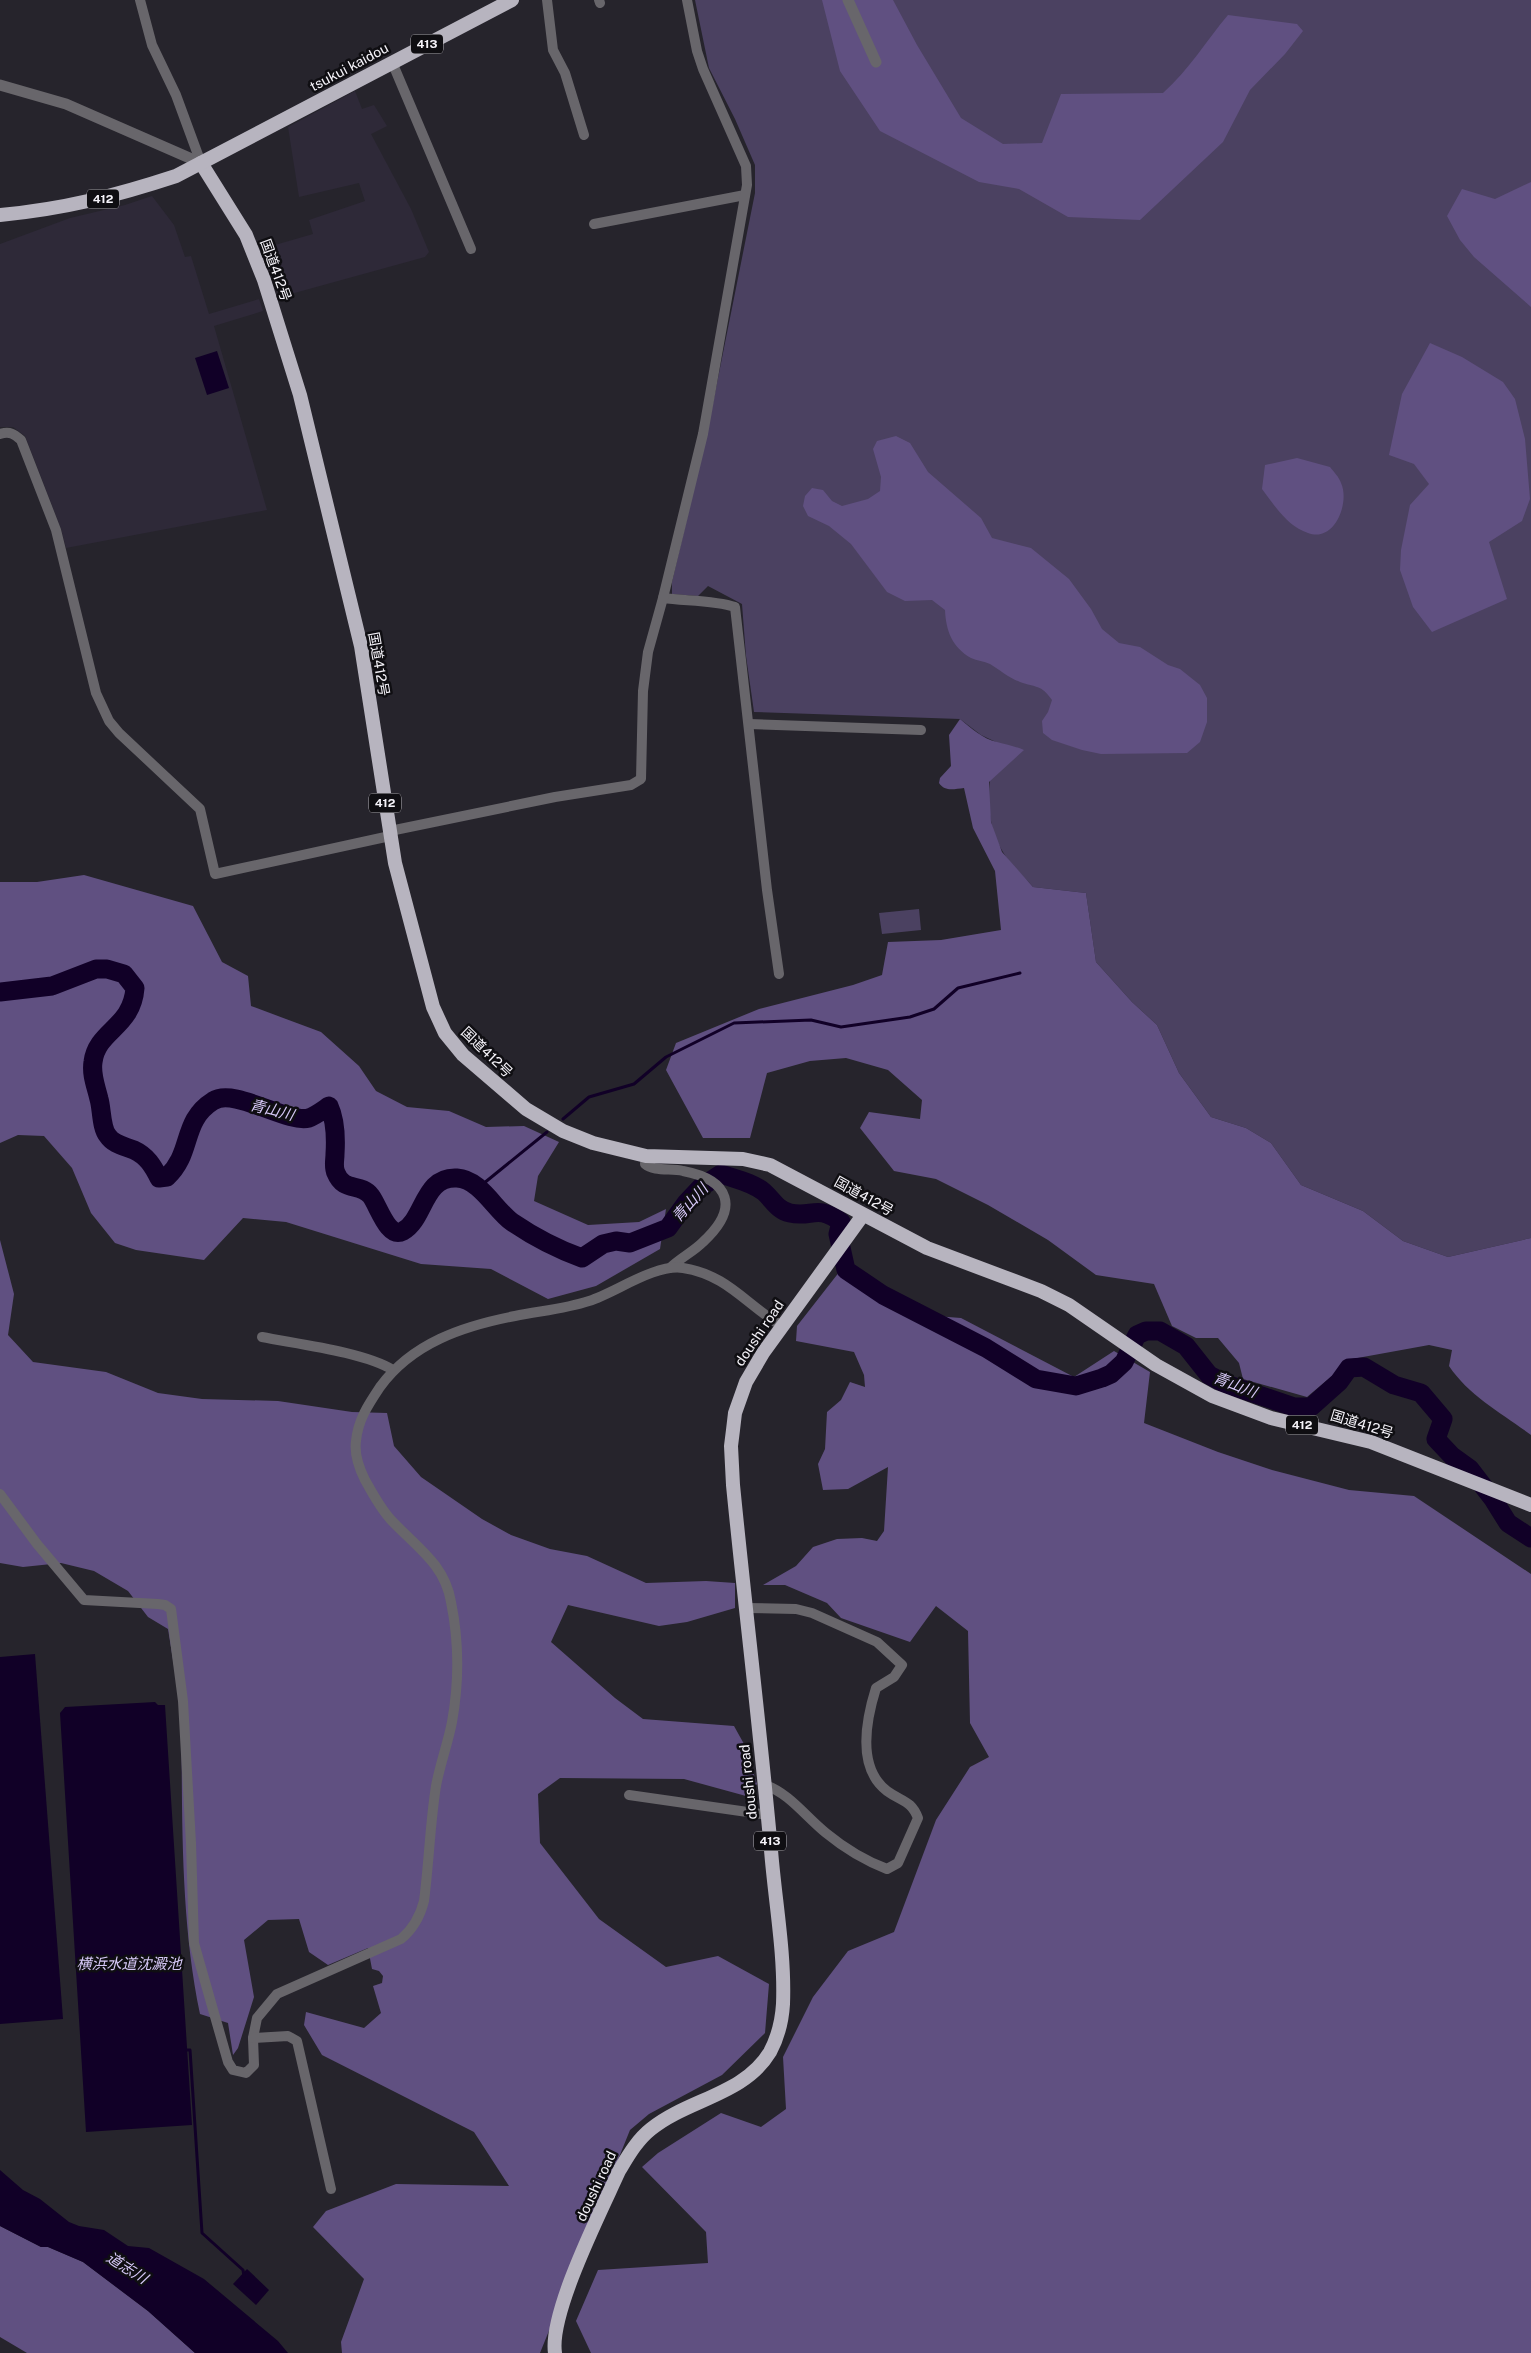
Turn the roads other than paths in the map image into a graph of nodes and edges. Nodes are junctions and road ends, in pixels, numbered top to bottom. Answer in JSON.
{"nodes":[{"id":1,"x":140,"y":0,"type":"edge"},
{"id":2,"x":512,"y":0,"type":"edge"},
{"id":3,"x":547,"y":0,"type":"edge"},
{"id":4,"x":687,"y":0,"type":"edge"},
{"id":5,"x":848,"y":0,"type":"edge"},
{"id":6,"x":392,"y":62,"type":"junction"},
{"id":7,"x":876,"y":62,"type":"dead end"},
{"id":8,"x":0,"y":85,"type":"edge"},
{"id":9,"x":584,"y":135,"type":"dead end"},
{"id":10,"x":201,"y":163,"type":"junction"},
{"id":11,"x":745,"y":195,"type":"junction"},
{"id":12,"x":0,"y":215,"type":"edge"},
{"id":13,"x":594,"y":224,"type":"dead end"},
{"id":14,"x":471,"y":249,"type":"dead end"},
{"id":15,"x":0,"y":434,"type":"edge"},
{"id":16,"x":663,"y":598,"type":"junction"},
{"id":17,"x":749,"y":724,"type":"junction"},
{"id":18,"x":921,"y":730,"type":"dead end"},
{"id":19,"x":390,"y":834,"type":"junction"},
{"id":20,"x":779,"y":974,"type":"dead end"},
{"id":21,"x":646,"y":1156,"type":"junction"},
{"id":22,"x":862,"y":1215,"type":"junction"},
{"id":23,"x":670,"y":1268,"type":"junction"},
{"id":24,"x":782,"y":1326,"type":"junction"},
{"id":25,"x":262,"y":1337,"type":"dead end"},
{"id":26,"x":393,"y":1370,"type":"junction"},
{"id":27,"x":0,"y":1494,"type":"edge"},
{"id":28,"x":1531,"y":1505,"type":"edge"},
{"id":29,"x":745,"y":1608,"type":"junction"},
{"id":30,"x":765,"y":1785,"type":"junction"},
{"id":31,"x":629,"y":1796,"type":"dead end"},
{"id":32,"x":768,"y":1815,"type":"junction"},
{"id":33,"x":253,"y":2038,"type":"junction"},
{"id":34,"x":331,"y":2189,"type":"dead end"},
{"id":35,"x":554,"y":2353,"type":"edge"}],
"edges":[{"from":1,"to":10,"type":"street"},
{"from":2,"to":6,"type":"highway","name":"tsukui kaidou","number":"413"},
{"from":3,"to":9,"type":"street"},
{"from":4,"to":11,"type":"street"},
{"from":5,"to":7,"type":"street"},
{"from":6,"to":10,"type":"highway","name":"tsukui kaidou","number":"413"},
{"from":6,"to":14,"type":"street"},
{"from":8,"to":10,"type":"street"},
{"from":10,"to":12,"type":"highway","number":"412"},
{"from":10,"to":19,"type":"highway","name":"国道412号","number":"412"},
{"from":11,"to":13,"type":"street"},
{"from":11,"to":16,"type":"street"},
{"from":15,"to":19,"type":"street"},
{"from":16,"to":17,"type":"street"},
{"from":16,"to":19,"type":"street"},
{"from":17,"to":18,"type":"street"},
{"from":17,"to":20,"type":"street"},
{"from":19,"to":21,"type":"highway","name":"国道412号","number":"412"},
{"from":21,"to":22,"type":"highway","name":"国道412号","number":"412"},
{"from":21,"to":23,"type":"street"},
{"from":22,"to":24,"type":"highway","name":"doushi road","number":"413"},
{"from":22,"to":28,"type":"highway","name":"国道412号","number":"412"},
{"from":23,"to":24,"type":"street"},
{"from":23,"to":26,"type":"street"},
{"from":24,"to":29,"type":"highway","name":"doushi road","number":"413"},
{"from":25,"to":26,"type":"street"},
{"from":26,"to":33,"type":"street"},
{"from":27,"to":33,"type":"street"},
{"from":29,"to":30,"type":"highway","name":"doushi road","number":"413"},
{"from":29,"to":30,"type":"street"},
{"from":30,"to":32,"type":"highway","name":"doushi road","number":"413"},
{"from":31,"to":32,"type":"street"},
{"from":32,"to":35,"type":"highway","name":"doushi road","number":"413"},
{"from":33,"to":34,"type":"street"}]}
